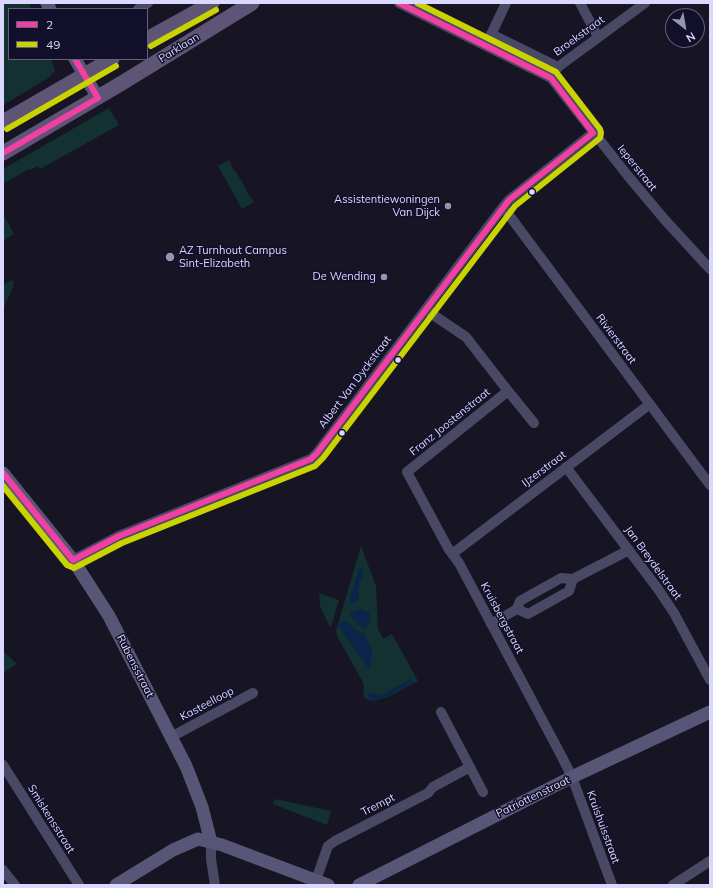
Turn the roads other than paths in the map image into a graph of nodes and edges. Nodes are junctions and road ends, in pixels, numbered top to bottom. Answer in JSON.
{"nodes":[{"id":1,"x":212,"y":3,"type":"edge"},
{"id":2,"x":252,"y":3,"type":"edge"},
{"id":3,"x":399,"y":3,"type":"edge"},
{"id":4,"x":506,"y":3,"type":"edge"},
{"id":5,"x":580,"y":3,"type":"edge"},
{"id":6,"x":645,"y":3,"type":"edge"},
{"id":7,"x":491,"y":34,"type":"junction"},
{"id":8,"x":598,"y":37,"type":"junction"},
{"id":9,"x":148,"y":38,"type":"edge"},
{"id":10,"x":485,"y":45,"type":"junction"},
{"id":11,"x":76,"y":60,"type":"edge"},
{"id":12,"x":110,"y":60,"type":"edge"},
{"id":13,"x":558,"y":67,"type":"junction"},
{"id":14,"x":84,"y":75,"type":"junction"},
{"id":15,"x":552,"y":78,"type":"junction"},
{"id":16,"x":98,"y":98,"type":"junction"},
{"id":17,"x":3,"y":122,"type":"edge"},
{"id":18,"x":593,"y":133,"type":"junction"},
{"id":19,"x":3,"y":153,"type":"edge"},
{"id":20,"x":503,"y":206,"type":"junction"},
{"id":21,"x":710,"y":270,"type":"edge"},
{"id":22,"x":426,"y":310,"type":"junction"},
{"id":23,"x":508,"y":391,"type":"junction"},
{"id":24,"x":650,"y":404,"type":"junction"},
{"id":25,"x":534,"y":423,"type":"dead end"},
{"id":26,"x":566,"y":467,"type":"junction"},
{"id":27,"x":407,"y":472,"type":"joint"},
{"id":28,"x":4,"y":477,"type":"edge"},
{"id":29,"x":710,"y":486,"type":"edge"},
{"id":30,"x":629,"y":550,"type":"junction"},
{"id":31,"x":452,"y":554,"type":"junction"},
{"id":32,"x":73,"y":560,"type":"junction"},
{"id":33,"x":573,"y":579,"type":"junction"},
{"id":34,"x":517,"y":609,"type":"junction"},
{"id":35,"x":491,"y":624,"type":"junction"},
{"id":36,"x":710,"y":680,"type":"edge"},
{"id":37,"x":253,"y":693,"type":"dead end"},
{"id":38,"x":441,"y":712,"type":"dead end"},
{"id":39,"x":710,"y":712,"type":"edge"},
{"id":40,"x":171,"y":737,"type":"junction"},
{"id":41,"x":3,"y":765,"type":"edge"},
{"id":42,"x":470,"y":767,"type":"junction"},
{"id":43,"x":572,"y":777,"type":"junction"},
{"id":44,"x":483,"y":792,"type":"dead end"},
{"id":45,"x":211,"y":842,"type":"junction"},
{"id":46,"x":710,"y":861,"type":"edge"},
{"id":47,"x":3,"y":870,"type":"edge"},
{"id":48,"x":322,"y":883,"type":"edge"},
{"id":49,"x":15,"y":885,"type":"edge"},
{"id":50,"x":79,"y":885,"type":"edge"},
{"id":51,"x":116,"y":885,"type":"edge"},
{"id":52,"x":215,"y":885,"type":"edge"},
{"id":53,"x":359,"y":885,"type":"edge"},
{"id":54,"x":612,"y":885,"type":"edge"},
{"id":55,"x":674,"y":885,"type":"edge"}],
"edges":[{"from":1,"to":9,"type":"main road","name":"Parklaan"},
{"from":2,"to":16,"type":"main road","name":"Parklaan"},
{"from":3,"to":10,"type":"street","name":"Ieperstraat"},
{"from":4,"to":7,"type":"street"},
{"from":5,"to":8,"type":"street"},
{"from":6,"to":8,"type":"street","name":"Broekstraat"},
{"from":7,"to":10,"type":"street"},
{"from":7,"to":13,"type":"street"},
{"from":8,"to":13,"type":"street","name":"Broekstraat"},
{"from":10,"to":15,"type":"street","name":"Ieperstraat"},
{"from":11,"to":14,"type":"street"},
{"from":12,"to":14,"type":"main road"},
{"from":13,"to":15,"type":"street","name":"Broekstraat"},
{"from":14,"to":16,"type":"street"},
{"from":14,"to":17,"type":"main road"},
{"from":15,"to":18,"type":"street","name":"Ieperstraat"},
{"from":16,"to":19,"type":"main road","name":"Parklaan"},
{"from":18,"to":20,"type":"street","name":"Albert Van Dyckstraat"},
{"from":18,"to":21,"type":"street","name":"Ieperstraat"},
{"from":20,"to":22,"type":"street","name":"Albert Van Dyckstraat"},
{"from":20,"to":24,"type":"street","name":"Rivierstraat"},
{"from":22,"to":23,"type":"street","name":"Franz Joostenstraat"},
{"from":22,"to":32,"type":"street","name":"Albert Van Dyckstraat"},
{"from":23,"to":25,"type":"street","name":"Franz Joostenstraat"},
{"from":23,"to":27,"type":"street","name":"Franz Joostenstraat"},
{"from":24,"to":26,"type":"street","name":"IJzerstraat"},
{"from":24,"to":29,"type":"street","name":"Rivierstraat"},
{"from":26,"to":30,"type":"street","name":"Jan Breydelstraat"},
{"from":26,"to":31,"type":"street","name":"IJzerstraat"},
{"from":27,"to":31,"type":"street","name":"Kruisbergstraat"},
{"from":28,"to":32,"type":"street","name":"Rubensstraat"},
{"from":30,"to":33,"type":"street"},
{"from":30,"to":36,"type":"street","name":"Jan Breydelstraat"},
{"from":31,"to":35,"type":"street","name":"Kruisbergstraat"},
{"from":32,"to":40,"type":"street","name":"Rubensstraat"},
{"from":33,"to":34,"type":"street"},
{"from":33,"to":34,"type":"street"},
{"from":34,"to":35,"type":"street"},
{"from":35,"to":43,"type":"street","name":"Kruisbergstraat"},
{"from":37,"to":40,"type":"street","name":"Kasteelloop"},
{"from":38,"to":42,"type":"street"},
{"from":39,"to":43,"type":"street","name":"Patriottenstraat"},
{"from":40,"to":45,"type":"street","name":"Rubensstraat"},
{"from":41,"to":50,"type":"street","name":"Smiskensstraat"},
{"from":42,"to":44,"type":"street"},
{"from":42,"to":48,"type":"street","name":"Trempt"},
{"from":43,"to":53,"type":"street","name":"Patriottenstraat"},
{"from":43,"to":54,"type":"street","name":"Kruishuisstraat"},
{"from":45,"to":48,"type":"street"},
{"from":45,"to":51,"type":"street"},
{"from":45,"to":52,"type":"street","name":"Rubensstraat"},
{"from":46,"to":55,"type":"street"},
{"from":47,"to":49,"type":"street"}]}
